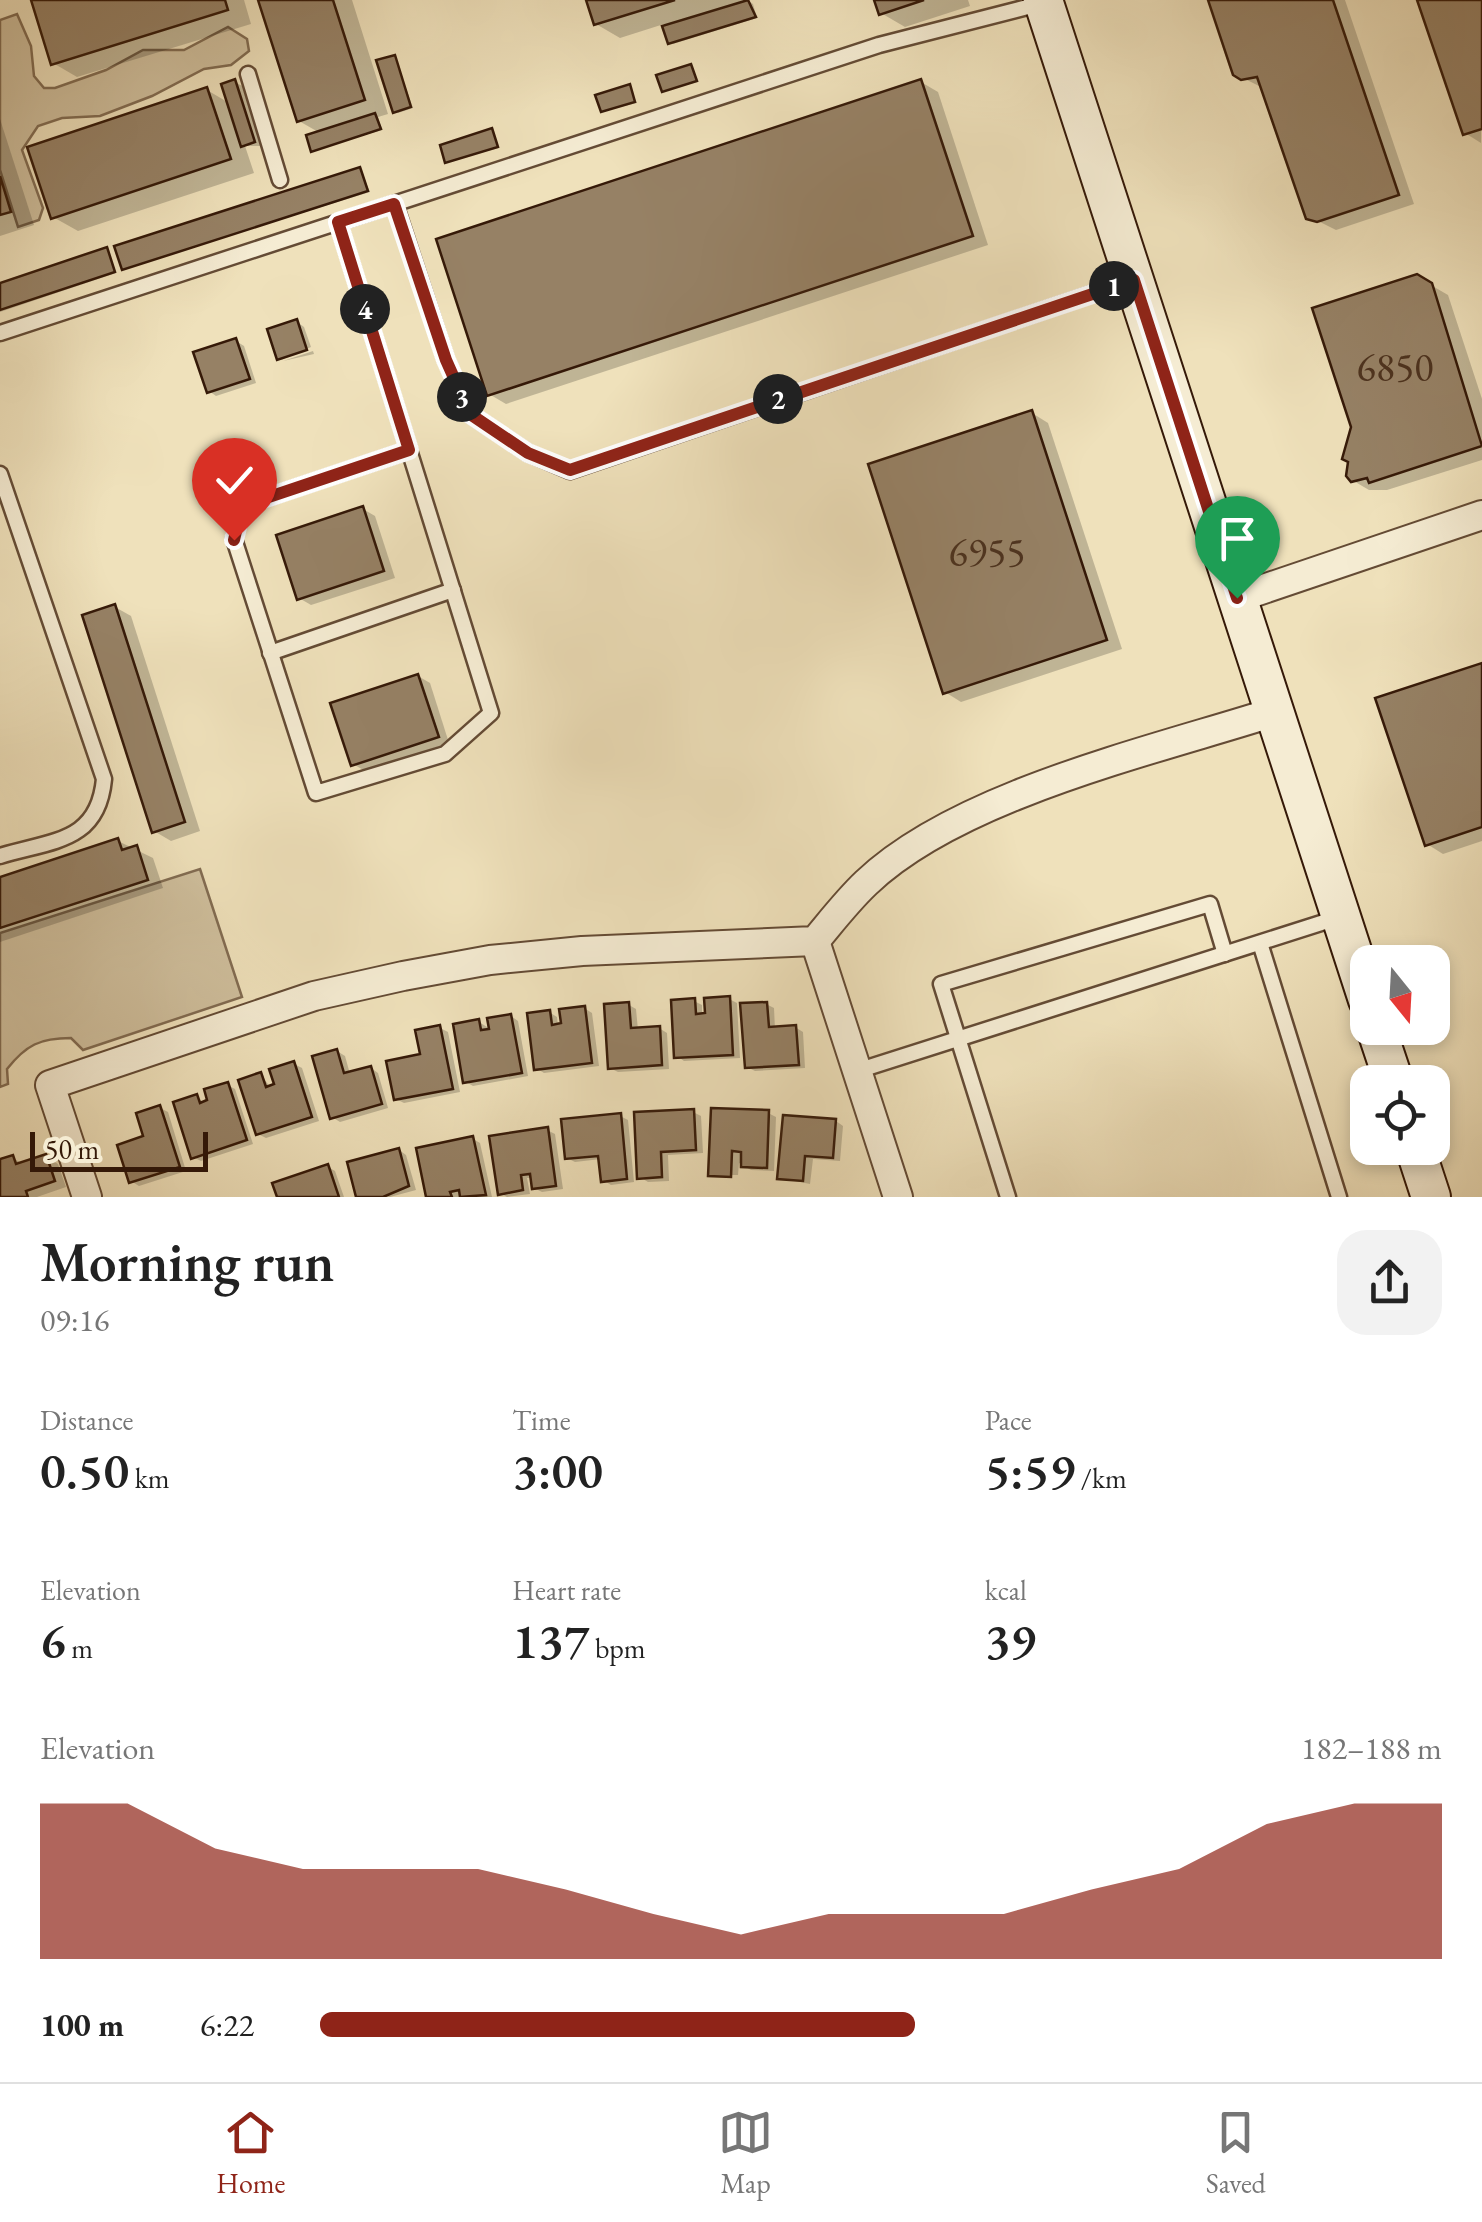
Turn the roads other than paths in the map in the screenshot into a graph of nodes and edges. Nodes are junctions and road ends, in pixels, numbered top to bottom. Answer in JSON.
{"nodes":[{"id":1,"x":1043,"y":1,"type":"edge"},
{"id":2,"x":248,"y":74,"type":"dead end"},
{"id":3,"x":280,"y":180,"type":"dead end"},
{"id":4,"x":394,"y":204,"type":"junction"},
{"id":5,"x":338,"y":222,"type":"junction"},
{"id":6,"x":1134,"y":280,"type":"junction"},
{"id":7,"x":0,"y":333,"type":"edge"},
{"id":8,"x":409,"y":450,"type":"junction"},
{"id":9,"x":0,"y":474,"type":"edge"},
{"id":10,"x":1482,"y":515,"type":"edge"},
{"id":11,"x":453,"y":590,"type":"junction"},
{"id":12,"x":1237,"y":598,"type":"junction"},
{"id":13,"x":270,"y":653,"type":"junction"},
{"id":14,"x":1274,"y":712,"type":"junction"},
{"id":15,"x":0,"y":856,"type":"edge"},
{"id":16,"x":1341,"y":917,"type":"junction"},
{"id":17,"x":815,"y":941,"type":"junction"},
{"id":18,"x":1260,"y":943,"type":"junction"},
{"id":19,"x":1350,"y":945,"type":"edge"},
{"id":20,"x":1225,"y":954,"type":"junction"},
{"id":21,"x":956,"y":1039,"type":"junction"},
{"id":22,"x":857,"y":1071,"type":"junction"},
{"id":23,"x":1421,"y":1165,"type":"edge"},
{"id":24,"x":87,"y":1197,"type":"edge"},
{"id":25,"x":898,"y":1197,"type":"edge"},
{"id":26,"x":1008,"y":1197,"type":"edge"},
{"id":27,"x":1339,"y":1197,"type":"edge"},
{"id":28,"x":1431,"y":1197,"type":"edge"}],
"edges":[{"from":1,"to":4,"type":"lane"},
{"from":1,"to":6,"type":"street"},
{"from":2,"to":3,"type":"lane"},
{"from":4,"to":5,"type":"lane"},
{"from":4,"to":6,"type":"lane"},
{"from":5,"to":7,"type":"lane"},
{"from":5,"to":8,"type":"lane"},
{"from":6,"to":12,"type":"street"},
{"from":8,"to":11,"type":"lane"},
{"from":8,"to":13,"type":"lane"},
{"from":9,"to":15,"type":"lane"},
{"from":10,"to":12,"type":"street"},
{"from":11,"to":13,"type":"lane"},
{"from":11,"to":13,"type":"lane"},
{"from":12,"to":14,"type":"street"},
{"from":14,"to":16,"type":"street"},
{"from":14,"to":17,"type":"street"},
{"from":16,"to":18,"type":"lane"},
{"from":16,"to":19,"type":"street"},
{"from":17,"to":22,"type":"street"},
{"from":17,"to":24,"type":"street"},
{"from":18,"to":20,"type":"lane"},
{"from":18,"to":27,"type":"lane"},
{"from":20,"to":21,"type":"lane"},
{"from":20,"to":21,"type":"lane"},
{"from":21,"to":22,"type":"lane"},
{"from":21,"to":26,"type":"lane"},
{"from":22,"to":25,"type":"street"},
{"from":23,"to":28,"type":"street"}]}
